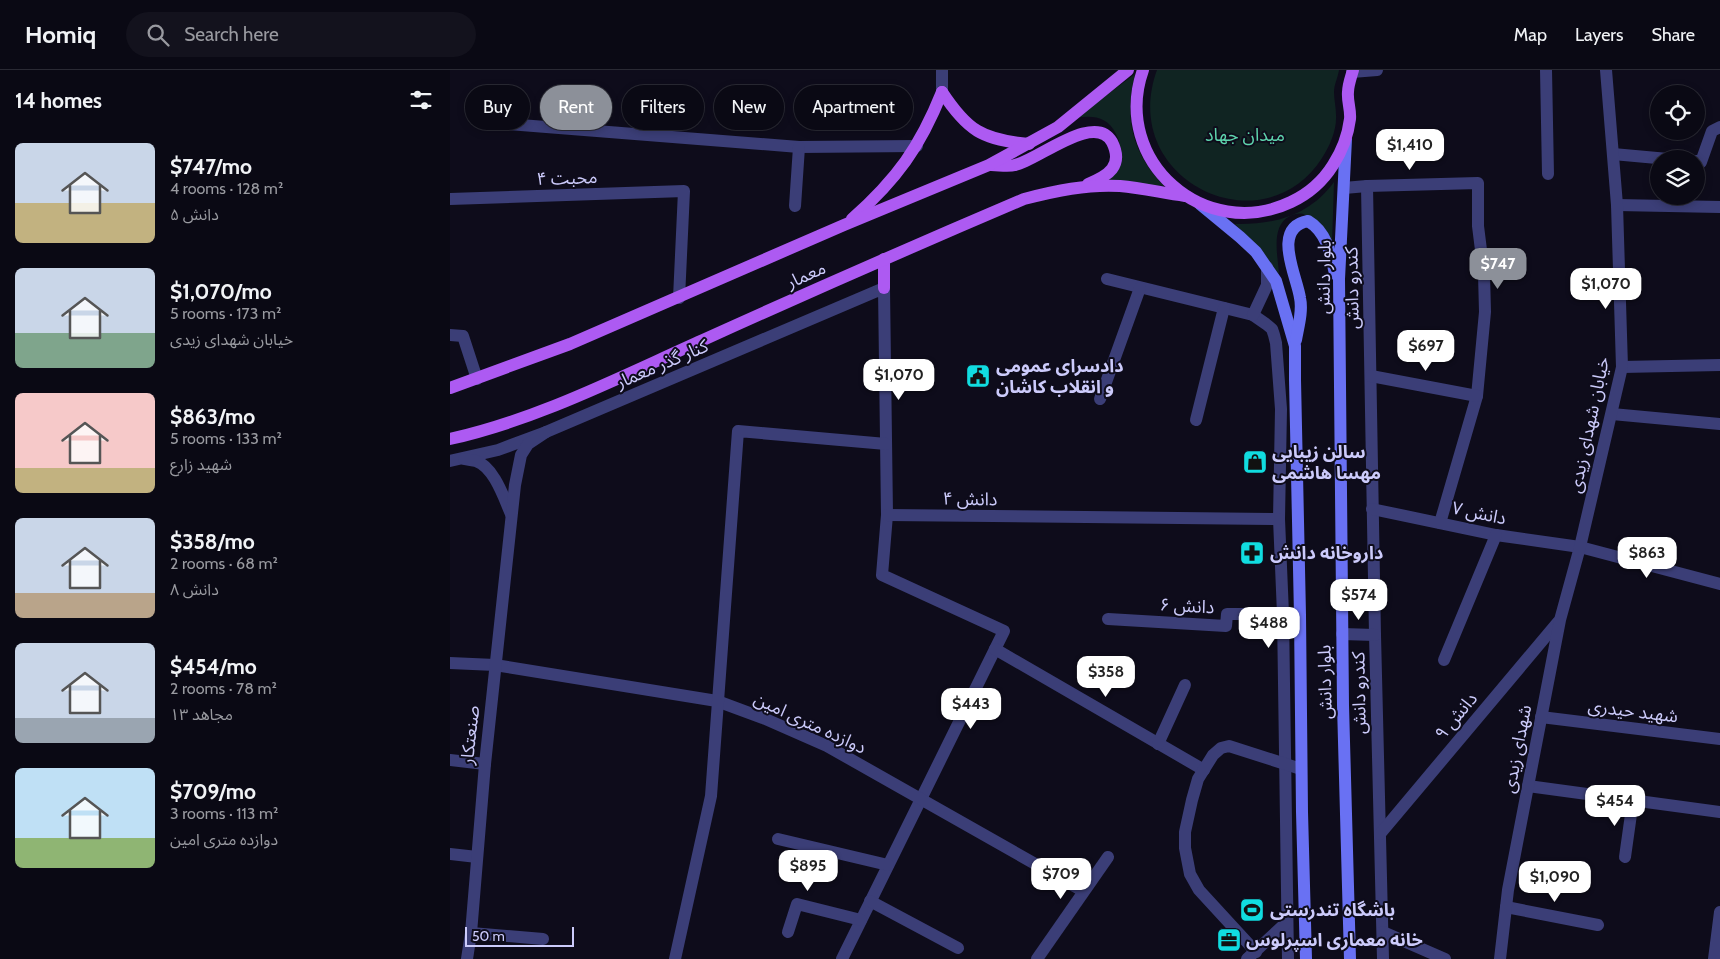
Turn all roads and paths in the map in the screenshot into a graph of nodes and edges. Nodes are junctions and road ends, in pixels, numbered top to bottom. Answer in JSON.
{"nodes":[{"id":1,"x":942,"y":70,"type":"edge"},
{"id":2,"x":1128,"y":70,"type":"edge"},
{"id":3,"x":1143,"y":70,"type":"edge"},
{"id":4,"x":1377,"y":70,"type":"edge"},
{"id":5,"x":1546,"y":70,"type":"edge"},
{"id":6,"x":1606,"y":70,"type":"edge"},
{"id":7,"x":1352,"y":71,"type":"edge"},
{"id":8,"x":942,"y":92,"type":"junction"},
{"id":9,"x":530,"y":126,"type":"edge"},
{"id":10,"x":1720,"y":127,"type":"edge"},
{"id":11,"x":1346,"y":135,"type":"junction"},
{"id":12,"x":1029,"y":144,"type":"junction"},
{"id":13,"x":917,"y":146,"type":"junction"},
{"id":14,"x":799,"y":147,"type":"junction"},
{"id":15,"x":1705,"y":151,"type":"edge"},
{"id":16,"x":1613,"y":154,"type":"junction"},
{"id":17,"x":1650,"y":157,"type":"edge"},
{"id":18,"x":989,"y":165,"type":"junction"},
{"id":19,"x":1548,"y":174,"type":"dead end"},
{"id":20,"x":1367,"y":186,"type":"junction"},
{"id":21,"x":1078,"y":187,"type":"junction"},
{"id":22,"x":1344,"y":188,"type":"junction"},
{"id":23,"x":1185,"y":196,"type":"junction"},
{"id":24,"x":450,"y":199,"type":"edge"},
{"id":25,"x":1200,"y":204,"type":"junction"},
{"id":26,"x":1616,"y":205,"type":"junction"},
{"id":27,"x":795,"y":206,"type":"dead end"},
{"id":28,"x":1720,"y":206,"type":"edge"},
{"id":29,"x":844,"y":226,"type":"junction"},
{"id":30,"x":884,"y":259,"type":"junction"},
{"id":31,"x":1267,"y":268,"type":"junction"},
{"id":32,"x":1107,"y":279,"type":"dead end"},
{"id":33,"x":884,"y":288,"type":"junction"},
{"id":34,"x":1140,"y":288,"type":"junction"},
{"id":35,"x":679,"y":298,"type":"junction"},
{"id":36,"x":1340,"y":304,"type":"junction"},
{"id":37,"x":1224,"y":308,"type":"junction"},
{"id":38,"x":1253,"y":315,"type":"junction"},
{"id":39,"x":450,"y":335,"type":"edge"},
{"id":40,"x":1295,"y":346,"type":"junction"},
{"id":41,"x":1720,"y":365,"type":"edge"},
{"id":42,"x":1622,"y":367,"type":"junction"},
{"id":43,"x":1371,"y":376,"type":"junction"},
{"id":44,"x":476,"y":379,"type":"junction"},
{"id":45,"x":450,"y":388,"type":"edge"},
{"id":46,"x":1477,"y":396,"type":"junction"},
{"id":47,"x":1100,"y":399,"type":"dead end"},
{"id":48,"x":1612,"y":414,"type":"junction"},
{"id":49,"x":1196,"y":420,"type":"dead end"},
{"id":50,"x":1720,"y":424,"type":"edge"},
{"id":51,"x":546,"y":432,"type":"junction"},
{"id":52,"x":450,"y":439,"type":"edge"},
{"id":53,"x":886,"y":444,"type":"junction"},
{"id":54,"x":464,"y":459,"type":"junction"},
{"id":55,"x":450,"y":461,"type":"edge"},
{"id":56,"x":1372,"y":509,"type":"junction"},
{"id":57,"x":511,"y":514,"type":"junction"},
{"id":58,"x":887,"y":515,"type":"junction"},
{"id":59,"x":1280,"y":519,"type":"junction"},
{"id":60,"x":1440,"y":523,"type":"junction"},
{"id":61,"x":1496,"y":535,"type":"junction"},
{"id":62,"x":1580,"y":547,"type":"junction"},
{"id":63,"x":1720,"y":584,"type":"edge"},
{"id":64,"x":1283,"y":614,"type":"junction"},
{"id":65,"x":1108,"y":619,"type":"dead end"},
{"id":66,"x":1560,"y":620,"type":"junction"},
{"id":67,"x":1342,"y":634,"type":"junction"},
{"id":68,"x":1375,"y":635,"type":"junction"},
{"id":69,"x":996,"y":649,"type":"junction"},
{"id":70,"x":1444,"y":660,"type":"dead end"},
{"id":71,"x":450,"y":663,"type":"edge"},
{"id":72,"x":495,"y":665,"type":"junction"},
{"id":73,"x":1185,"y":685,"type":"dead end"},
{"id":74,"x":717,"y":701,"type":"junction"},
{"id":75,"x":1541,"y":717,"type":"junction"},
{"id":76,"x":1720,"y":739,"type":"edge"},
{"id":77,"x":1158,"y":744,"type":"junction"},
{"id":78,"x":450,"y":760,"type":"edge"},
{"id":79,"x":485,"y":764,"type":"junction"},
{"id":80,"x":1285,"y":764,"type":"junction"},
{"id":81,"x":1301,"y":769,"type":"junction"},
{"id":82,"x":1204,"y":770,"type":"junction"},
{"id":83,"x":1528,"y":786,"type":"junction"},
{"id":84,"x":921,"y":799,"type":"junction"},
{"id":85,"x":1633,"y":800,"type":"junction"},
{"id":86,"x":1720,"y":812,"type":"edge"},
{"id":87,"x":1380,"y":834,"type":"junction"},
{"id":88,"x":778,"y":839,"type":"dead end"},
{"id":89,"x":450,"y":854,"type":"edge"},
{"id":90,"x":477,"y":857,"type":"junction"},
{"id":91,"x":1108,"y":858,"type":"dead end"},
{"id":92,"x":1625,"y":858,"type":"dead end"},
{"id":93,"x":888,"y":865,"type":"junction"},
{"id":94,"x":1083,"y":891,"type":"junction"},
{"id":95,"x":870,"y":901,"type":"junction"},
{"id":96,"x":1506,"y":907,"type":"junction"},
{"id":97,"x":1720,"y":912,"type":"edge"},
{"id":98,"x":861,"y":920,"type":"junction"},
{"id":99,"x":1286,"y":923,"type":"junction"},
{"id":100,"x":1598,"y":925,"type":"dead end"},
{"id":101,"x":788,"y":932,"type":"dead end"},
{"id":102,"x":1383,"y":932,"type":"junction"},
{"id":103,"x":471,"y":933,"type":"junction"},
{"id":104,"x":543,"y":939,"type":"dead end"},
{"id":105,"x":958,"y":948,"type":"dead end"},
{"id":106,"x":1252,"y":955,"type":"edge"},
{"id":107,"x":467,"y":959,"type":"edge"},
{"id":108,"x":675,"y":959,"type":"edge"},
{"id":109,"x":842,"y":959,"type":"edge"},
{"id":110,"x":1037,"y":959,"type":"edge"},
{"id":111,"x":1288,"y":959,"type":"edge"},
{"id":112,"x":1306,"y":959,"type":"edge"},
{"id":113,"x":1350,"y":959,"type":"edge"},
{"id":114,"x":1383,"y":959,"type":"edge"},
{"id":115,"x":1445,"y":959,"type":"edge"},
{"id":116,"x":1500,"y":959,"type":"edge"},
{"id":117,"x":1714,"y":959,"type":"edge"}],
"edges":[{"from":1,"to":8,"type":"street"},
{"from":2,"to":12,"type":"main road","name":"معمار"},
{"from":3,"to":23,"type":"main road"},
{"from":4,"to":7,"type":"street"},
{"from":5,"to":19,"type":"street"},
{"from":6,"to":16,"type":"street","name":"خیابان شهدای زیدی"},
{"from":7,"to":11,"type":"main road"},
{"from":8,"to":12,"type":"main road"},
{"from":8,"to":13,"type":"main road"},
{"from":9,"to":14,"type":"street"},
{"from":10,"to":15,"type":"street"},
{"from":11,"to":22,"type":"main road","name":"بلوار دانش"},
{"from":11,"to":25,"type":"main road"},
{"from":12,"to":18,"type":"main road","name":"معمار"},
{"from":13,"to":14,"type":"street"},
{"from":13,"to":29,"type":"main road"},
{"from":14,"to":27,"type":"street"},
{"from":16,"to":17,"type":"street"},
{"from":16,"to":26,"type":"street","name":"خیابان شهدای زیدی"},
{"from":18,"to":21,"type":"main road"},
{"from":18,"to":29,"type":"main road","name":"معمار"},
{"from":20,"to":22,"type":"street"},
{"from":20,"to":43,"type":"street","name":"کندرو دانش"},
{"from":20,"to":46,"type":"street"},
{"from":21,"to":23,"type":"main road","name":"معمار"},
{"from":21,"to":30,"type":"main road","name":"معمار"},
{"from":22,"to":36,"type":"main road","name":"بلوار دانش"},
{"from":23,"to":25,"type":"main road"},
{"from":24,"to":35,"type":"street","name":"محبت ۴"},
{"from":25,"to":31,"type":"main road","name":"بلوار دانش"},
{"from":26,"to":28,"type":"street"},
{"from":26,"to":42,"type":"street","name":"خیابان شهدای زیدی"},
{"from":29,"to":35,"type":"main road","name":"معمار"},
{"from":30,"to":33,"type":"main road"},
{"from":30,"to":52,"type":"main road","name":"معمار"},
{"from":31,"to":38,"type":"street"},
{"from":31,"to":40,"type":"main road","name":"بلوار دانش"},
{"from":32,"to":34,"type":"street"},
{"from":33,"to":51,"type":"street","name":"کنار گذر معمار"},
{"from":33,"to":53,"type":"street"},
{"from":34,"to":37,"type":"street"},
{"from":34,"to":47,"type":"street"},
{"from":35,"to":44,"type":"main road","name":"معمار"},
{"from":36,"to":40,"type":"main road"},
{"from":36,"to":67,"type":"main road","name":"بلوار دانش"},
{"from":37,"to":38,"type":"street"},
{"from":37,"to":49,"type":"street"},
{"from":38,"to":59,"type":"street"},
{"from":39,"to":44,"type":"street"},
{"from":40,"to":81,"type":"main road","name":"بلوار دانش"},
{"from":41,"to":42,"type":"street"},
{"from":42,"to":48,"type":"street","name":"خیابان شهدای زیدی"},
{"from":43,"to":46,"type":"street"},
{"from":43,"to":56,"type":"street","name":"کندرو دانش"},
{"from":44,"to":45,"type":"main road","name":"معمار"},
{"from":46,"to":60,"type":"street"},
{"from":48,"to":50,"type":"street"},
{"from":48,"to":62,"type":"street","name":"خیابان شهدای زیدی"},
{"from":51,"to":54,"type":"street","name":"کنار گذر معمار"},
{"from":51,"to":57,"type":"street","name":"صنعتکار"},
{"from":53,"to":58,"type":"street"},
{"from":53,"to":74,"type":"street"},
{"from":54,"to":55,"type":"street","name":"کنار گذر معمار"},
{"from":54,"to":57,"type":"street"},
{"from":56,"to":60,"type":"street","name":"دانش ۷"},
{"from":56,"to":68,"type":"street","name":"کندرو دانش"},
{"from":57,"to":72,"type":"street","name":"صنعتکار"},
{"from":58,"to":59,"type":"street","name":"دانش ۴"},
{"from":58,"to":69,"type":"street"},
{"from":59,"to":64,"type":"street"},
{"from":60,"to":61,"type":"street","name":"دانش ۷"},
{"from":61,"to":62,"type":"street","name":"دانش ۷"},
{"from":61,"to":70,"type":"street"},
{"from":62,"to":63,"type":"street","name":"دانش ۷"},
{"from":62,"to":66,"type":"street","name":"شهدای زیدی"},
{"from":64,"to":65,"type":"street","name":"دانش ۶"},
{"from":64,"to":80,"type":"street"},
{"from":66,"to":75,"type":"street","name":"شهدای زیدی"},
{"from":66,"to":87,"type":"street","name":"دانش ۹"},
{"from":67,"to":68,"type":"street"},
{"from":67,"to":113,"type":"main road","name":"بلوار دانش"},
{"from":68,"to":87,"type":"street","name":"کندرو دانش"},
{"from":69,"to":77,"type":"street"},
{"from":69,"to":84,"type":"street"},
{"from":71,"to":72,"type":"street","name":"دوازده متری امین"},
{"from":72,"to":74,"type":"street","name":"دوازده متری امین"},
{"from":72,"to":79,"type":"street","name":"صنعتکار"},
{"from":73,"to":77,"type":"street"},
{"from":74,"to":84,"type":"street","name":"دوازده متری امین"},
{"from":74,"to":108,"type":"street"},
{"from":75,"to":76,"type":"street","name":"شهید حیدری"},
{"from":75,"to":83,"type":"street","name":"شهدای زیدی"},
{"from":77,"to":82,"type":"street"},
{"from":78,"to":79,"type":"street"},
{"from":79,"to":90,"type":"street","name":"صنعتکار"},
{"from":80,"to":81,"type":"street"},
{"from":80,"to":82,"type":"street"},
{"from":80,"to":99,"type":"street"},
{"from":81,"to":112,"type":"main road","name":"بلوار دانش"},
{"from":82,"to":106,"type":"street"},
{"from":83,"to":85,"type":"street"},
{"from":83,"to":96,"type":"street","name":"شهدای زیدی"},
{"from":84,"to":93,"type":"street"},
{"from":84,"to":94,"type":"street","name":"دوازده متری امین"},
{"from":85,"to":86,"type":"street"},
{"from":85,"to":92,"type":"street"},
{"from":87,"to":102,"type":"street","name":"کندرو دانش"},
{"from":88,"to":93,"type":"street"},
{"from":89,"to":90,"type":"street"},
{"from":90,"to":103,"type":"street","name":"صنعتکار"},
{"from":91,"to":94,"type":"street"},
{"from":93,"to":95,"type":"street"},
{"from":94,"to":110,"type":"street"},
{"from":95,"to":98,"type":"street"},
{"from":95,"to":105,"type":"street"},
{"from":96,"to":100,"type":"street"},
{"from":96,"to":116,"type":"street","name":"شهدای زیدی"},
{"from":97,"to":117,"type":"street"},
{"from":98,"to":101,"type":"street"},
{"from":98,"to":109,"type":"street"},
{"from":99,"to":106,"type":"street"},
{"from":99,"to":111,"type":"street"},
{"from":102,"to":114,"type":"street","name":"کندرو دانش"},
{"from":102,"to":115,"type":"street"},
{"from":103,"to":104,"type":"street"},
{"from":103,"to":107,"type":"street","name":"صنعتکار"}]}
